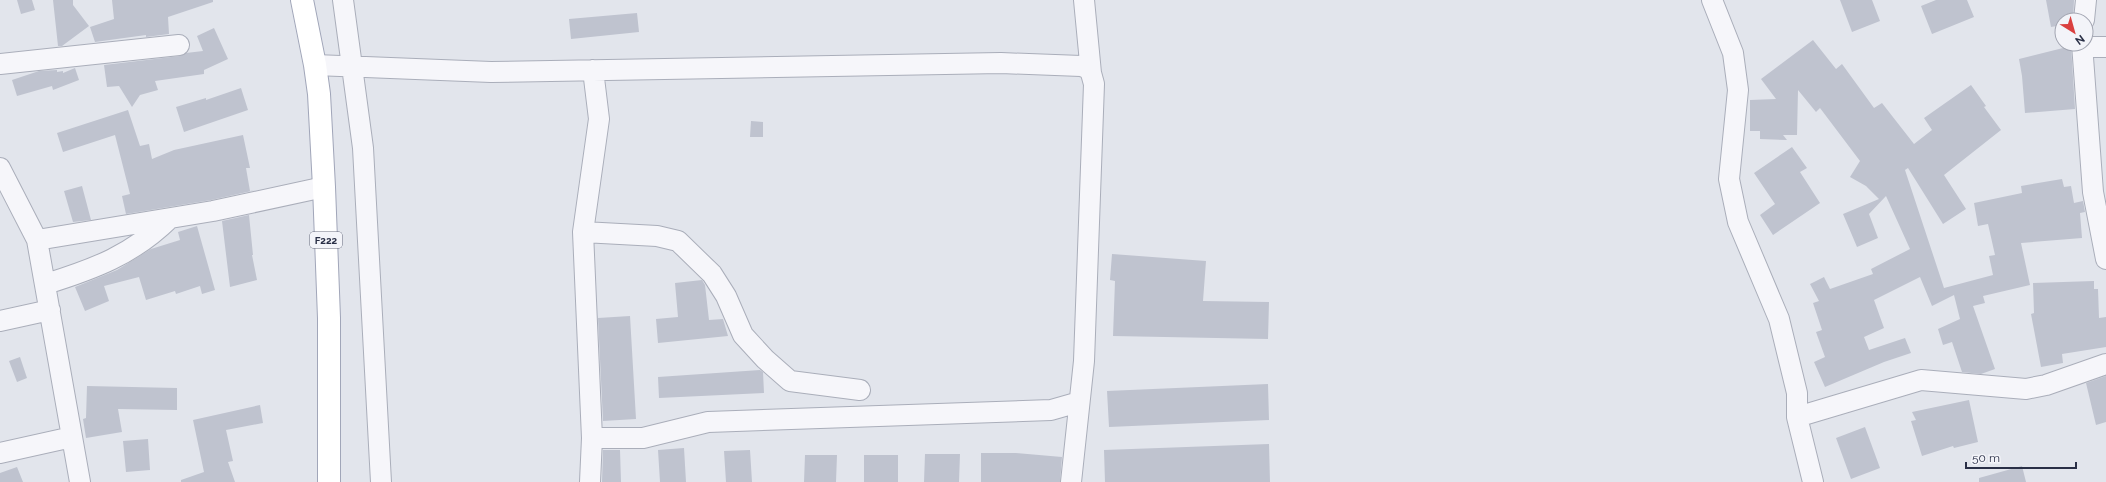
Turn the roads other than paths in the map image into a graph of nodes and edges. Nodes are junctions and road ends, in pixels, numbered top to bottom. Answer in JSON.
{"nodes":[{"id":1,"x":302,"y":0,"type":"edge"},
{"id":2,"x":344,"y":0,"type":"edge"},
{"id":3,"x":1084,"y":0,"type":"edge"},
{"id":4,"x":1712,"y":0,"type":"edge"},
{"id":5,"x":2086,"y":0,"type":"edge"},
{"id":6,"x":2085,"y":12,"type":"edge"},
{"id":7,"x":179,"y":45,"type":"dead end"},
{"id":8,"x":2094,"y":46,"type":"edge"},
{"id":9,"x":2106,"y":47,"type":"edge"},
{"id":10,"x":2082,"y":52,"type":"edge"},
{"id":11,"x":0,"y":64,"type":"edge"},
{"id":12,"x":315,"y":65,"type":"junction"},
{"id":13,"x":352,"y":66,"type":"junction"},
{"id":14,"x":593,"y":70,"type":"junction"},
{"id":15,"x":1091,"y":72,"type":"junction"},
{"id":16,"x":0,"y":168,"type":"edge"},
{"id":17,"x":324,"y":187,"type":"junction"},
{"id":18,"x":169,"y":219,"type":"junction"},
{"id":19,"x":583,"y":232,"type":"junction"},
{"id":20,"x":37,"y":240,"type":"junction"},
{"id":21,"x":2106,"y":259,"type":"edge"},
{"id":22,"x":46,"y":284,"type":"junction"},
{"id":23,"x":50,"y":310,"type":"junction"},
{"id":24,"x":0,"y":321,"type":"edge"},
{"id":25,"x":2106,"y":364,"type":"edge"},
{"id":26,"x":860,"y":390,"type":"dead end"},
{"id":27,"x":1079,"y":402,"type":"junction"},
{"id":28,"x":1051,"y":410,"type":"junction"},
{"id":29,"x":1797,"y":417,"type":"junction"},
{"id":30,"x":1077,"y":422,"type":"junction"},
{"id":31,"x":72,"y":437,"type":"junction"},
{"id":32,"x":592,"y":438,"type":"junction"},
{"id":33,"x":0,"y":453,"type":"edge"},
{"id":34,"x":80,"y":482,"type":"edge"},
{"id":35,"x":329,"y":482,"type":"edge"},
{"id":36,"x":381,"y":482,"type":"edge"},
{"id":37,"x":590,"y":482,"type":"edge"},
{"id":38,"x":1071,"y":482,"type":"edge"},
{"id":39,"x":1813,"y":482,"type":"edge"}],
"edges":[{"from":1,"to":12,"type":"main road","number":"F222"},
{"from":2,"to":13,"type":"street"},
{"from":3,"to":15,"type":"street"},
{"from":4,"to":29,"type":"street"},
{"from":5,"to":6,"type":"street"},
{"from":7,"to":11,"type":"street"},
{"from":8,"to":9,"type":"street"},
{"from":10,"to":21,"type":"street"},
{"from":12,"to":13,"type":"street"},
{"from":12,"to":17,"type":"main road","number":"F222"},
{"from":13,"to":14,"type":"street"},
{"from":13,"to":36,"type":"street"},
{"from":14,"to":15,"type":"street"},
{"from":14,"to":19,"type":"street"},
{"from":15,"to":27,"type":"street"},
{"from":16,"to":20,"type":"street"},
{"from":17,"to":18,"type":"street"},
{"from":17,"to":35,"type":"main road","number":"F222"},
{"from":18,"to":20,"type":"street"},
{"from":18,"to":22,"type":"street"},
{"from":19,"to":26,"type":"street"},
{"from":19,"to":32,"type":"street"},
{"from":20,"to":22,"type":"street"},
{"from":22,"to":23,"type":"street"},
{"from":23,"to":24,"type":"street"},
{"from":23,"to":31,"type":"street"},
{"from":25,"to":29,"type":"street"},
{"from":27,"to":28,"type":"street"},
{"from":27,"to":30,"type":"street"},
{"from":28,"to":30,"type":"street"},
{"from":28,"to":32,"type":"street"},
{"from":29,"to":39,"type":"street"},
{"from":30,"to":38,"type":"street"},
{"from":31,"to":33,"type":"street"},
{"from":31,"to":34,"type":"street"},
{"from":32,"to":37,"type":"street"}]}
